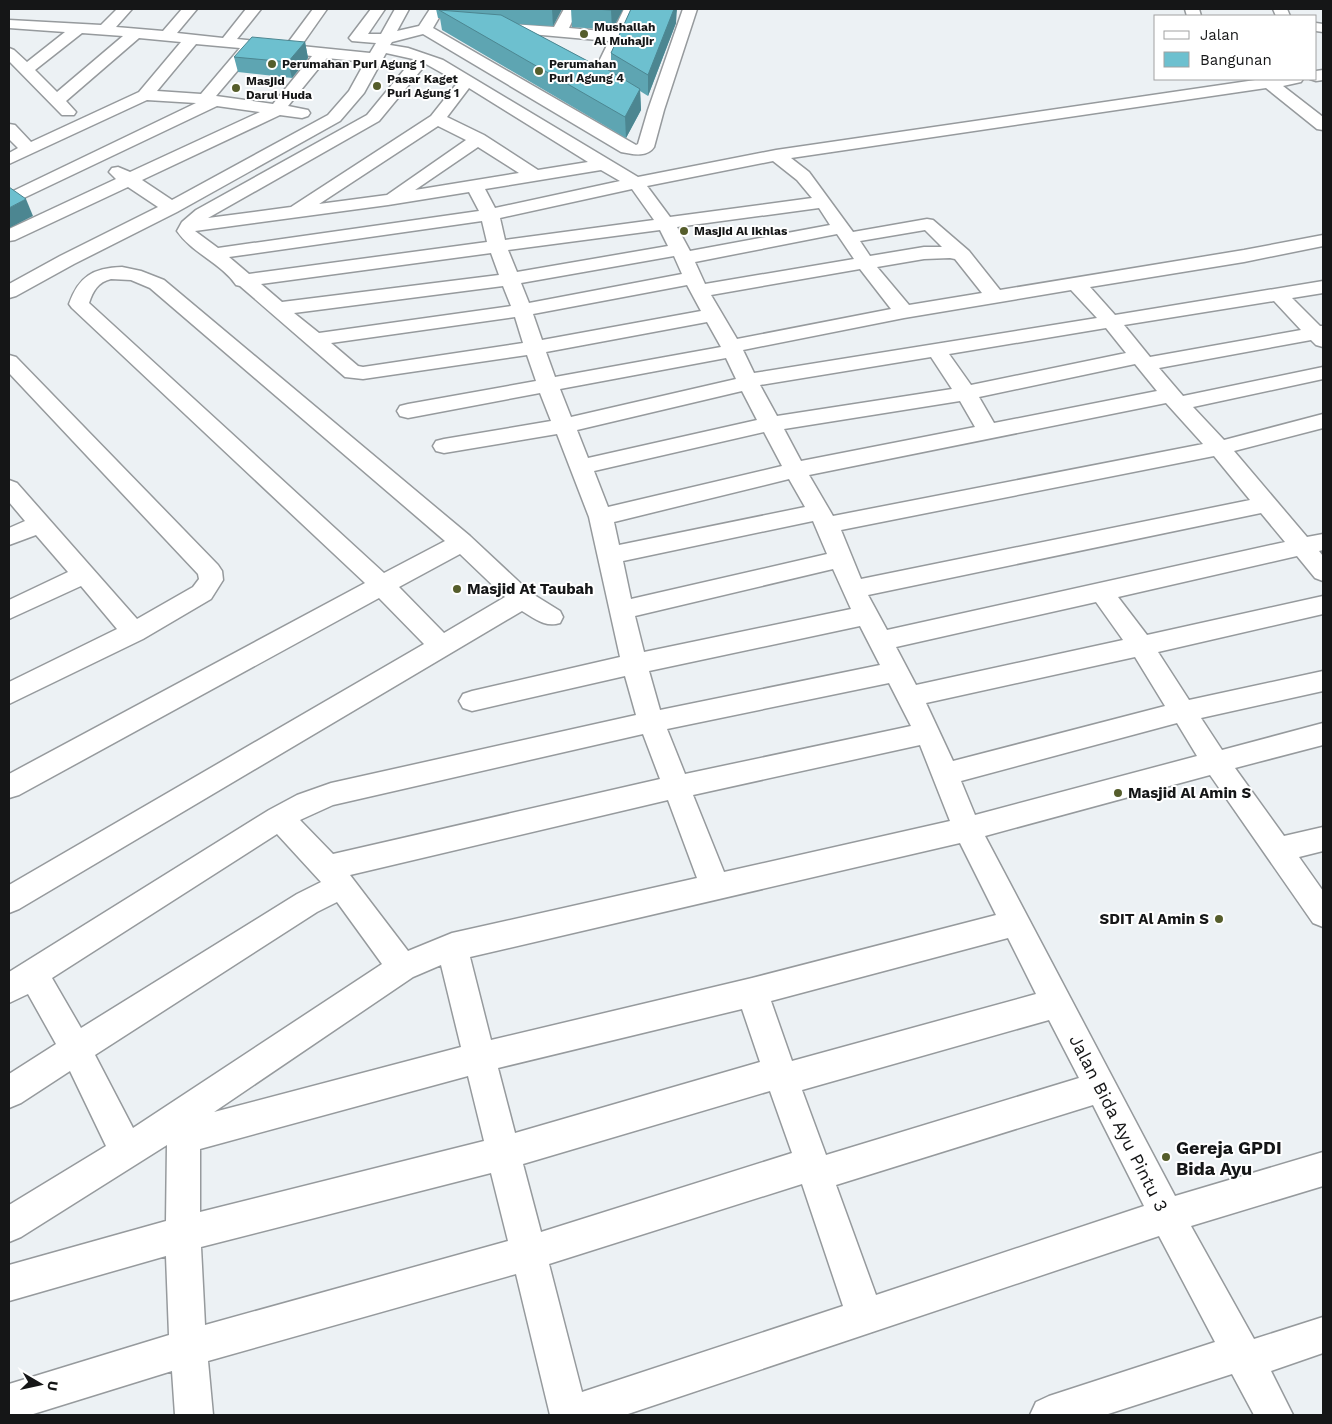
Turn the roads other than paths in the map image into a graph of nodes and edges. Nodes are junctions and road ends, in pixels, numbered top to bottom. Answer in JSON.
{"nodes":[{"id":1,"x":125,"y":9,"type":"edge"},
{"id":2,"x":190,"y":9,"type":"edge"},
{"id":3,"x":254,"y":9,"type":"edge"},
{"id":4,"x":320,"y":9,"type":"edge"},
{"id":5,"x":378,"y":9,"type":"edge"},
{"id":6,"x":402,"y":9,"type":"edge"},
{"id":7,"x":437,"y":9,"type":"edge"},
{"id":8,"x":571,"y":9,"type":"edge"},
{"id":9,"x":630,"y":11,"type":"edge"},
{"id":10,"x":689,"y":13,"type":"edge"},
{"id":11,"x":53,"y":14,"type":"dead end"},
{"id":12,"x":649,"y":14,"type":"edge"},
{"id":13,"x":668,"y":15,"type":"edge"},
{"id":14,"x":9,"y":24,"type":"edge"},
{"id":15,"x":448,"y":24,"type":"edge"},
{"id":16,"x":42,"y":25,"type":"junction"},
{"id":17,"x":478,"y":26,"type":"edge"},
{"id":18,"x":79,"y":28,"type":"junction"},
{"id":19,"x":105,"y":30,"type":"junction"},
{"id":20,"x":525,"y":31,"type":"junction"},
{"id":21,"x":136,"y":33,"type":"junction"},
{"id":22,"x":559,"y":33,"type":"junction"},
{"id":23,"x":166,"y":36,"type":"junction"},
{"id":24,"x":618,"y":37,"type":"junction"},
{"id":25,"x":357,"y":38,"type":"junction"},
{"id":26,"x":400,"y":38,"type":"junction"},
{"id":27,"x":192,"y":39,"type":"junction"},
{"id":28,"x":227,"y":42,"type":"junction"},
{"id":29,"x":251,"y":45,"type":"junction"},
{"id":30,"x":548,"y":48,"type":"edge"},
{"id":31,"x":291,"y":49,"type":"junction"},
{"id":32,"x":323,"y":52,"type":"junction"},
{"id":33,"x":9,"y":53,"type":"edge"},
{"id":34,"x":347,"y":54,"type":"junction"},
{"id":35,"x":423,"y":57,"type":"junction"},
{"id":36,"x":583,"y":66,"type":"edge"},
{"id":37,"x":26,"y":70,"type":"junction"},
{"id":38,"x":600,"y":76,"type":"junction"},
{"id":39,"x":467,"y":80,"type":"junction"},
{"id":40,"x":1286,"y":80,"type":"edge"},
{"id":41,"x":1268,"y":82,"type":"junction"},
{"id":42,"x":1216,"y":84,"type":"edge"},
{"id":43,"x":616,"y":86,"type":"edge"},
{"id":44,"x":145,"y":94,"type":"junction"},
{"id":45,"x":57,"y":100,"type":"junction"},
{"id":46,"x":209,"y":100,"type":"junction"},
{"id":47,"x":640,"y":100,"type":"edge"},
{"id":48,"x":547,"y":102,"type":"junction"},
{"id":49,"x":277,"y":110,"type":"junction"},
{"id":50,"x":656,"y":110,"type":"junction"},
{"id":51,"x":522,"y":113,"type":"junction"},
{"id":52,"x":334,"y":118,"type":"junction"},
{"id":53,"x":437,"y":119,"type":"junction"},
{"id":54,"x":81,"y":125,"type":"junction"},
{"id":55,"x":1323,"y":125,"type":"edge"},
{"id":56,"x":9,"y":129,"type":"edge"},
{"id":57,"x":478,"y":140,"type":"junction"},
{"id":58,"x":81,"y":145,"type":"junction"},
{"id":59,"x":28,"y":149,"type":"junction"},
{"id":60,"x":776,"y":155,"type":"junction"},
{"id":61,"x":9,"y":159,"type":"edge"},
{"id":62,"x":605,"y":164,"type":"junction"},
{"id":63,"x":534,"y":175,"type":"junction"},
{"id":64,"x":131,"y":180,"type":"junction"},
{"id":65,"x":637,"y":184,"type":"junction"},
{"id":66,"x":474,"y":186,"type":"junction"},
{"id":67,"x":14,"y":198,"type":"edge"},
{"id":68,"x":388,"y":200,"type":"junction"},
{"id":69,"x":824,"y":202,"type":"junction"},
{"id":70,"x":171,"y":208,"type":"junction"},
{"id":71,"x":294,"y":212,"type":"junction"},
{"id":72,"x":490,"y":215,"type":"junction"},
{"id":73,"x":50,"y":218,"type":"junction"},
{"id":74,"x":666,"y":224,"type":"junction"},
{"id":75,"x":188,"y":226,"type":"junction"},
{"id":76,"x":844,"y":233,"type":"junction"},
{"id":77,"x":9,"y":236,"type":"edge"},
{"id":78,"x":1323,"y":240,"type":"edge"},
{"id":79,"x":498,"y":248,"type":"junction"},
{"id":80,"x":214,"y":254,"type":"junction"},
{"id":81,"x":682,"y":254,"type":"junction"},
{"id":82,"x":962,"y":255,"type":"junction"},
{"id":83,"x":67,"y":260,"type":"junction"},
{"id":84,"x":865,"y":263,"type":"junction"},
{"id":85,"x":96,"y":276,"type":"junction"},
{"id":86,"x":510,"y":279,"type":"junction"},
{"id":87,"x":242,"y":281,"type":"junction"},
{"id":88,"x":1076,"y":284,"type":"junction"},
{"id":89,"x":696,"y":285,"type":"junction"},
{"id":90,"x":1323,"y":287,"type":"edge"},
{"id":91,"x":10,"y":290,"type":"edge"},
{"id":92,"x":1279,"y":295,"type":"junction"},
{"id":93,"x":994,"y":296,"type":"junction"},
{"id":94,"x":277,"y":309,"type":"junction"},
{"id":95,"x":522,"y":310,"type":"junction"},
{"id":96,"x":904,"y":312,"type":"junction"},
{"id":97,"x":714,"y":315,"type":"junction"},
{"id":98,"x":1112,"y":322,"type":"junction"},
{"id":99,"x":1321,"y":335,"type":"edge"},
{"id":100,"x":314,"y":340,"type":"junction"},
{"id":101,"x":534,"y":348,"type":"junction"},
{"id":102,"x":732,"y":348,"type":"junction"},
{"id":103,"x":936,"y":350,"type":"junction"},
{"id":104,"x":1142,"y":361,"type":"junction"},
{"id":105,"x":10,"y":366,"type":"edge"},
{"id":106,"x":1323,"y":373,"type":"edge"},
{"id":107,"x":747,"y":382,"type":"junction"},
{"id":108,"x":548,"y":386,"type":"junction"},
{"id":109,"x":966,"y":393,"type":"junction"},
{"id":110,"x":1175,"y":400,"type":"junction"},
{"id":111,"x":408,"y":411,"type":"dead end"},
{"id":112,"x":1323,"y":421,"type":"edge"},
{"id":113,"x":770,"y":424,"type":"junction"},
{"id":114,"x":564,"y":426,"type":"junction"},
{"id":115,"x":988,"y":431,"type":"junction"},
{"id":116,"x":444,"y":446,"type":"dead end"},
{"id":117,"x":1219,"y":448,"type":"junction"},
{"id":118,"x":580,"y":467,"type":"junction"},
{"id":119,"x":795,"y":470,"type":"junction"},
{"id":120,"x":9,"y":488,"type":"edge"},
{"id":121,"x":1266,"y":504,"type":"junction"},
{"id":122,"x":600,"y":517,"type":"junction"},
{"id":123,"x":823,"y":519,"type":"junction"},
{"id":124,"x":39,"y":524,"type":"junction"},
{"id":125,"x":9,"y":537,"type":"edge"},
{"id":126,"x":462,"y":542,"type":"junction"},
{"id":127,"x":1313,"y":545,"type":"edge"},
{"id":128,"x":609,"y":556,"type":"junction"},
{"id":129,"x":840,"y":559,"type":"junction"},
{"id":130,"x":1323,"y":572,"type":"edge"},
{"id":131,"x":83,"y":574,"type":"junction"},
{"id":132,"x":382,"y":585,"type":"junction"},
{"id":133,"x":853,"y":589,"type":"junction"},
{"id":134,"x":1100,"y":591,"type":"junction"},
{"id":135,"x":522,"y":598,"type":"junction"},
{"id":136,"x":1323,"y":605,"type":"edge"},
{"id":137,"x":9,"y":610,"type":"edge"},
{"id":138,"x":621,"y":610,"type":"junction"},
{"id":139,"x":868,"y":615,"type":"junction"},
{"id":140,"x":551,"y":618,"type":"dead end"},
{"id":141,"x":134,"y":632,"type":"junction"},
{"id":142,"x":882,"y":641,"type":"junction"},
{"id":143,"x":440,"y":645,"type":"junction"},
{"id":144,"x":1141,"y":646,"type":"junction"},
{"id":145,"x":634,"y":664,"type":"junction"},
{"id":146,"x":897,"y":671,"type":"junction"},
{"id":147,"x":1323,"y":681,"type":"edge"},
{"id":148,"x":9,"y":694,"type":"edge"},
{"id":149,"x":909,"y":696,"type":"junction"},
{"id":150,"x":472,"y":702,"type":"dead end"},
{"id":151,"x":1184,"y":711,"type":"junction"},
{"id":152,"x":651,"y":722,"type":"junction"},
{"id":153,"x":928,"y":733,"type":"junction"},
{"id":154,"x":1323,"y":734,"type":"edge"},
{"id":155,"x":1216,"y":762,"type":"junction"},
{"id":156,"x":944,"y":774,"type":"junction"},
{"id":157,"x":9,"y":787,"type":"edge"},
{"id":158,"x":676,"y":787,"type":"junction"},
{"id":159,"x":279,"y":818,"type":"junction"},
{"id":160,"x":966,"y":829,"type":"junction"},
{"id":161,"x":1323,"y":839,"type":"edge"},
{"id":162,"x":1278,"y":850,"type":"junction"},
{"id":163,"x":335,"y":877,"type":"junction"},
{"id":164,"x":715,"y":887,"type":"junction"},
{"id":165,"x":9,"y":900,"type":"edge"},
{"id":166,"x":1323,"y":914,"type":"edge"},
{"id":167,"x":1016,"y":923,"type":"junction"},
{"id":168,"x":452,"y":947,"type":"junction"},
{"id":169,"x":402,"y":967,"type":"junction"},
{"id":170,"x":21,"y":981,"type":"edge"},
{"id":171,"x":752,"y":992,"type":"junction"},
{"id":172,"x":1057,"y":1003,"type":"junction"},
{"id":173,"x":76,"y":1050,"type":"junction"},
{"id":174,"x":478,"y":1058,"type":"junction"},
{"id":175,"x":781,"y":1076,"type":"junction"},
{"id":176,"x":1101,"y":1087,"type":"junction"},
{"id":177,"x":9,"y":1092,"type":"edge"},
{"id":178,"x":184,"y":1125,"type":"junction"},
{"id":179,"x":128,"y":1152,"type":"junction"},
{"id":180,"x":503,"y":1153,"type":"junction"},
{"id":181,"x":814,"y":1169,"type":"junction"},
{"id":182,"x":1323,"y":1169,"type":"edge"},
{"id":183,"x":1168,"y":1216,"type":"junction"},
{"id":184,"x":9,"y":1225,"type":"edge"},
{"id":185,"x":183,"y":1234,"type":"junction"},
{"id":186,"x":528,"y":1253,"type":"junction"},
{"id":187,"x":9,"y":1283,"type":"edge"},
{"id":188,"x":865,"y":1316,"type":"junction"},
{"id":189,"x":1323,"y":1335,"type":"edge"},
{"id":190,"x":188,"y":1348,"type":"junction"},
{"id":191,"x":1243,"y":1356,"type":"junction"},
{"id":192,"x":9,"y":1403,"type":"edge"},
{"id":193,"x":194,"y":1415,"type":"edge"},
{"id":194,"x":569,"y":1415,"type":"edge"},
{"id":195,"x":1049,"y":1415,"type":"edge"},
{"id":196,"x":1274,"y":1415,"type":"edge"}],
"edges":[{"from":1,"to":19,"type":"street"},
{"from":2,"to":23,"type":"street"},
{"from":3,"to":28,"type":"street"},
{"from":4,"to":31,"type":"street"},
{"from":5,"to":25,"type":"street"},
{"from":6,"to":26,"type":"street"},
{"from":7,"to":26,"type":"street"},
{"from":8,"to":22,"type":"street"},
{"from":9,"to":12,"type":"street"},
{"from":9,"to":24,"type":"street"},
{"from":10,"to":13,"type":"street"},
{"from":10,"to":50,"type":"street"},
{"from":11,"to":16,"type":"street"},
{"from":14,"to":16,"type":"street"},
{"from":15,"to":26,"type":"street"},
{"from":16,"to":18,"type":"street"},
{"from":17,"to":20,"type":"street"},
{"from":18,"to":19,"type":"street"},
{"from":18,"to":37,"type":"street"},
{"from":19,"to":21,"type":"street"},
{"from":20,"to":22,"type":"street"},
{"from":20,"to":30,"type":"street"},
{"from":21,"to":23,"type":"street"},
{"from":21,"to":45,"type":"street"},
{"from":22,"to":24,"type":"street"},
{"from":23,"to":27,"type":"street"},
{"from":24,"to":38,"type":"street"},
{"from":25,"to":26,"type":"street"},
{"from":25,"to":34,"type":"street"},
{"from":26,"to":34,"type":"street"},
{"from":26,"to":35,"type":"street"},
{"from":26,"to":48,"type":"street"},
{"from":26,"to":52,"type":"street"},
{"from":27,"to":28,"type":"street"},
{"from":27,"to":44,"type":"street"},
{"from":28,"to":29,"type":"street"},
{"from":29,"to":31,"type":"street"},
{"from":29,"to":46,"type":"street"},
{"from":31,"to":32,"type":"street"},
{"from":32,"to":34,"type":"street"},
{"from":32,"to":49,"type":"street"},
{"from":33,"to":37,"type":"street"},
{"from":35,"to":39,"type":"street"},
{"from":35,"to":75,"type":"street"},
{"from":36,"to":38,"type":"street"},
{"from":37,"to":45,"type":"street"},
{"from":38,"to":43,"type":"street"},
{"from":39,"to":51,"type":"street"},
{"from":39,"to":53,"type":"street"},
{"from":40,"to":41,"type":"street"},
{"from":41,"to":42,"type":"street"},
{"from":41,"to":55,"type":"street"},
{"from":42,"to":60,"type":"street"},
{"from":44,"to":46,"type":"street"},
{"from":44,"to":54,"type":"street"},
{"from":45,"to":54,"type":"street"},
{"from":46,"to":49,"type":"street"},
{"from":46,"to":58,"type":"street"},
{"from":47,"to":50,"type":"street"},
{"from":48,"to":50,"type":"street"},
{"from":48,"to":51,"type":"street"},
{"from":49,"to":52,"type":"street"},
{"from":49,"to":64,"type":"street"},
{"from":51,"to":62,"type":"street"},
{"from":52,"to":70,"type":"street"},
{"from":53,"to":57,"type":"street"},
{"from":53,"to":71,"type":"street"},
{"from":54,"to":58,"type":"street"},
{"from":56,"to":59,"type":"street"},
{"from":57,"to":63,"type":"street"},
{"from":57,"to":68,"type":"street"},
{"from":58,"to":59,"type":"street"},
{"from":58,"to":64,"type":"street"},
{"from":58,"to":67,"type":"street"},
{"from":59,"to":61,"type":"street"},
{"from":60,"to":65,"type":"street"},
{"from":60,"to":69,"type":"street"},
{"from":62,"to":63,"type":"street"},
{"from":62,"to":65,"type":"street"},
{"from":63,"to":66,"type":"street"},
{"from":64,"to":70,"type":"street"},
{"from":64,"to":73,"type":"street"},
{"from":65,"to":72,"type":"street"},
{"from":65,"to":74,"type":"street","name":"Jalan Bida Ayu Pintu 3"},
{"from":66,"to":68,"type":"street"},
{"from":66,"to":72,"type":"street"},
{"from":67,"to":73,"type":"street"},
{"from":68,"to":71,"type":"street"},
{"from":69,"to":74,"type":"street"},
{"from":69,"to":76,"type":"street"},
{"from":70,"to":83,"type":"street"},
{"from":71,"to":75,"type":"street"},
{"from":72,"to":79,"type":"street"},
{"from":72,"to":80,"type":"street"},
{"from":73,"to":77,"type":"street"},
{"from":74,"to":79,"type":"street"},
{"from":74,"to":81,"type":"street","name":"Jalan Bida Ayu Pintu 3"},
{"from":75,"to":80,"type":"street"},
{"from":76,"to":81,"type":"street"},
{"from":76,"to":82,"type":"street"},
{"from":76,"to":84,"type":"street"},
{"from":78,"to":88,"type":"street"},
{"from":79,"to":86,"type":"street"},
{"from":79,"to":87,"type":"street"},
{"from":80,"to":87,"type":"street"},
{"from":81,"to":86,"type":"street"},
{"from":81,"to":89,"type":"street","name":"Jalan Bida Ayu Pintu 3"},
{"from":82,"to":84,"type":"street"},
{"from":82,"to":93,"type":"street"},
{"from":83,"to":85,"type":"street"},
{"from":83,"to":91,"type":"street"},
{"from":84,"to":89,"type":"street"},
{"from":84,"to":96,"type":"street"},
{"from":85,"to":126,"type":"street"},
{"from":85,"to":132,"type":"street"},
{"from":86,"to":94,"type":"street"},
{"from":86,"to":95,"type":"street"},
{"from":87,"to":94,"type":"street"},
{"from":88,"to":93,"type":"street"},
{"from":88,"to":98,"type":"street"},
{"from":89,"to":95,"type":"street"},
{"from":89,"to":97,"type":"street","name":"Jalan Bida Ayu Pintu 3"},
{"from":90,"to":92,"type":"street"},
{"from":92,"to":98,"type":"street"},
{"from":92,"to":99,"type":"street"},
{"from":93,"to":96,"type":"street"},
{"from":94,"to":100,"type":"street"},
{"from":95,"to":100,"type":"street"},
{"from":95,"to":101,"type":"street"},
{"from":96,"to":102,"type":"street"},
{"from":97,"to":101,"type":"street"},
{"from":97,"to":102,"type":"street","name":"Jalan Bida Ayu Pintu 3"},
{"from":98,"to":103,"type":"street"},
{"from":98,"to":104,"type":"street"},
{"from":99,"to":104,"type":"street"},
{"from":100,"to":101,"type":"street"},
{"from":101,"to":108,"type":"street"},
{"from":102,"to":107,"type":"street","name":"Jalan Bida Ayu Pintu 3"},
{"from":102,"to":108,"type":"street"},
{"from":103,"to":107,"type":"street"},
{"from":103,"to":109,"type":"street"},
{"from":104,"to":109,"type":"street"},
{"from":104,"to":110,"type":"street"},
{"from":105,"to":141,"type":"street"},
{"from":106,"to":110,"type":"street"},
{"from":107,"to":113,"type":"street","name":"Jalan Bida Ayu Pintu 3"},
{"from":107,"to":114,"type":"street"},
{"from":108,"to":111,"type":"street"},
{"from":108,"to":114,"type":"street"},
{"from":109,"to":113,"type":"street"},
{"from":109,"to":115,"type":"street"},
{"from":110,"to":115,"type":"street"},
{"from":110,"to":117,"type":"street"},
{"from":112,"to":117,"type":"street"},
{"from":113,"to":118,"type":"street"},
{"from":113,"to":119,"type":"street","name":"Jalan Bida Ayu Pintu 3"},
{"from":114,"to":116,"type":"street"},
{"from":114,"to":118,"type":"street"},
{"from":115,"to":119,"type":"street"},
{"from":117,"to":121,"type":"street"},
{"from":117,"to":123,"type":"street"},
{"from":118,"to":122,"type":"street"},
{"from":119,"to":122,"type":"street"},
{"from":119,"to":123,"type":"street","name":"Jalan Bida Ayu Pintu 3"},
{"from":120,"to":124,"type":"street"},
{"from":121,"to":127,"type":"street"},
{"from":121,"to":133,"type":"street"},
{"from":122,"to":128,"type":"street"},
{"from":123,"to":128,"type":"street"},
{"from":123,"to":129,"type":"street","name":"Jalan Bida Ayu Pintu 3"},
{"from":124,"to":125,"type":"street"},
{"from":124,"to":131,"type":"street"},
{"from":126,"to":132,"type":"street"},
{"from":126,"to":135,"type":"street"},
{"from":127,"to":130,"type":"street"},
{"from":127,"to":134,"type":"street"},
{"from":128,"to":138,"type":"street"},
{"from":129,"to":133,"type":"street","name":"Jalan Bida Ayu Pintu 3"},
{"from":129,"to":138,"type":"street"},
{"from":131,"to":137,"type":"street"},
{"from":131,"to":141,"type":"street"},
{"from":132,"to":143,"type":"street"},
{"from":132,"to":157,"type":"street"},
{"from":133,"to":139,"type":"street","name":"Jalan Bida Ayu Pintu 3"},
{"from":134,"to":142,"type":"street"},
{"from":134,"to":144,"type":"street"},
{"from":135,"to":140,"type":"street"},
{"from":135,"to":143,"type":"street"},
{"from":136,"to":144,"type":"street"},
{"from":138,"to":145,"type":"street"},
{"from":139,"to":142,"type":"street","name":"Jalan Bida Ayu Pintu 3"},
{"from":139,"to":145,"type":"street"},
{"from":141,"to":148,"type":"street"},
{"from":142,"to":146,"type":"street","name":"Jalan Bida Ayu Pintu 3"},
{"from":143,"to":165,"type":"street"},
{"from":144,"to":149,"type":"street"},
{"from":144,"to":151,"type":"street"},
{"from":145,"to":150,"type":"street"},
{"from":145,"to":152,"type":"street"},
{"from":146,"to":149,"type":"street","name":"Jalan Bida Ayu Pintu 3"},
{"from":146,"to":152,"type":"street"},
{"from":147,"to":151,"type":"street"},
{"from":149,"to":153,"type":"street","name":"Jalan Bida Ayu Pintu 3"},
{"from":151,"to":155,"type":"street"},
{"from":151,"to":156,"type":"street"},
{"from":152,"to":158,"type":"street"},
{"from":152,"to":159,"type":"street"},
{"from":153,"to":156,"type":"street","name":"Jalan Bida Ayu Pintu 3"},
{"from":153,"to":158,"type":"street"},
{"from":154,"to":155,"type":"street"},
{"from":155,"to":160,"type":"street"},
{"from":155,"to":162,"type":"street"},
{"from":156,"to":160,"type":"street","name":"Jalan Bida Ayu Pintu 3"},
{"from":158,"to":163,"type":"street"},
{"from":158,"to":164,"type":"street"},
{"from":159,"to":163,"type":"street"},
{"from":159,"to":170,"type":"street"},
{"from":160,"to":164,"type":"street"},
{"from":160,"to":167,"type":"street","name":"Jalan Bida Ayu Pintu 3"},
{"from":161,"to":162,"type":"street"},
{"from":162,"to":166,"type":"street"},
{"from":163,"to":169,"type":"street"},
{"from":163,"to":173,"type":"street"},
{"from":164,"to":168,"type":"street"},
{"from":167,"to":171,"type":"street"},
{"from":167,"to":172,"type":"street","name":"Jalan Bida Ayu Pintu 3"},
{"from":168,"to":169,"type":"street"},
{"from":168,"to":174,"type":"street"},
{"from":169,"to":178,"type":"street"},
{"from":170,"to":173,"type":"street"},
{"from":171,"to":174,"type":"street"},
{"from":171,"to":175,"type":"street"},
{"from":172,"to":175,"type":"street"},
{"from":172,"to":176,"type":"street","name":"Jalan Bida Ayu Pintu 3"},
{"from":173,"to":177,"type":"street"},
{"from":173,"to":179,"type":"street"},
{"from":174,"to":178,"type":"street"},
{"from":174,"to":180,"type":"street"},
{"from":175,"to":180,"type":"street"},
{"from":175,"to":181,"type":"street"},
{"from":176,"to":181,"type":"street"},
{"from":176,"to":183,"type":"street","name":"Jalan Bida Ayu Pintu 3"},
{"from":178,"to":179,"type":"street"},
{"from":178,"to":185,"type":"street"},
{"from":179,"to":184,"type":"street"},
{"from":180,"to":185,"type":"street"},
{"from":180,"to":186,"type":"street"},
{"from":181,"to":186,"type":"street"},
{"from":181,"to":188,"type":"street"},
{"from":182,"to":183,"type":"street"},
{"from":183,"to":188,"type":"street"},
{"from":183,"to":191,"type":"street","name":"Jalan Bida Ayu Pintu 3"},
{"from":185,"to":187,"type":"street"},
{"from":185,"to":190,"type":"street"},
{"from":186,"to":190,"type":"street"},
{"from":186,"to":194,"type":"street"},
{"from":188,"to":194,"type":"street"},
{"from":189,"to":191,"type":"street"},
{"from":190,"to":192,"type":"street"},
{"from":190,"to":193,"type":"street"},
{"from":191,"to":195,"type":"street"},
{"from":191,"to":196,"type":"street","name":"Jalan Bida Ayu Pintu 3"}]}
